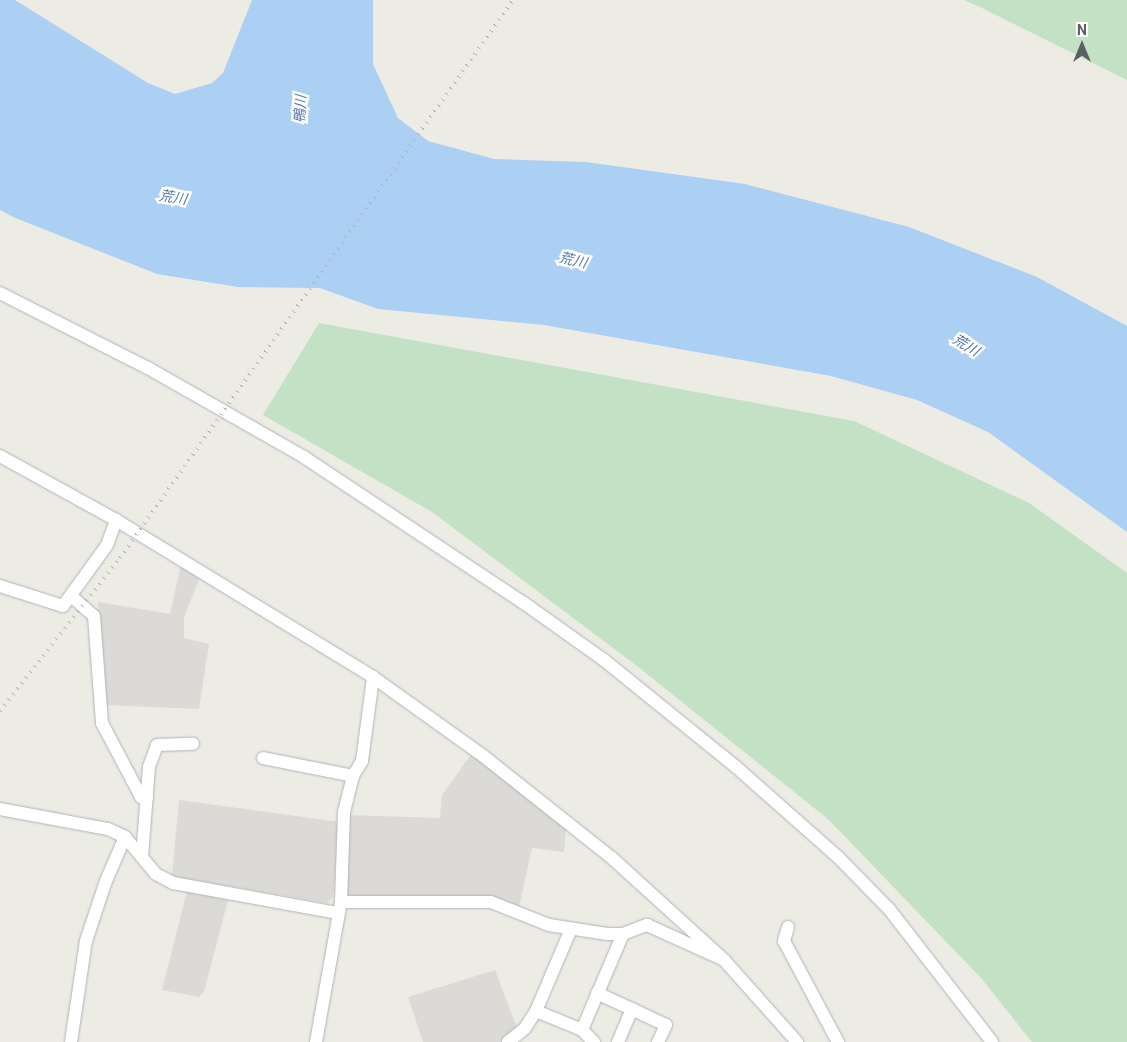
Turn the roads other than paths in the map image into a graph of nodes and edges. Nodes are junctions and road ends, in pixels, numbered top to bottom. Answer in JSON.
{"nodes":[{"id":1,"x":0,"y":293,"type":"edge"},
{"id":2,"x":0,"y":456,"type":"edge"},
{"id":3,"x":116,"y":520,"type":"junction"},
{"id":4,"x":0,"y":586,"type":"edge"},
{"id":5,"x":71,"y":596,"type":"junction"},
{"id":6,"x":373,"y":677,"type":"junction"},
{"id":7,"x":194,"y":744,"type":"dead end"},
{"id":8,"x":263,"y":758,"type":"dead end"},
{"id":9,"x":353,"y":776,"type":"junction"},
{"id":10,"x":147,"y":798,"type":"junction"},
{"id":11,"x":0,"y":809,"type":"edge"},
{"id":12,"x":125,"y":837,"type":"junction"},
{"id":13,"x":142,"y":857,"type":"junction"},
{"id":14,"x":339,"y":907,"type":"junction"},
{"id":15,"x":788,"y":927,"type":"dead end"},
{"id":16,"x":571,"y":929,"type":"junction"},
{"id":17,"x":623,"y":934,"type":"junction"},
{"id":18,"x":724,"y":960,"type":"junction"},
{"id":19,"x":598,"y":993,"type":"junction"},
{"id":20,"x":632,"y":1009,"type":"junction"},
{"id":21,"x":536,"y":1011,"type":"junction"},
{"id":22,"x":582,"y":1030,"type":"junction"},
{"id":23,"x":72,"y":1042,"type":"edge"},
{"id":24,"x":316,"y":1042,"type":"edge"},
{"id":25,"x":508,"y":1042,"type":"edge"},
{"id":26,"x":594,"y":1042,"type":"edge"},
{"id":27,"x":618,"y":1042,"type":"edge"},
{"id":28,"x":658,"y":1042,"type":"edge"},
{"id":29,"x":797,"y":1042,"type":"edge"},
{"id":30,"x":838,"y":1042,"type":"edge"},
{"id":31,"x":992,"y":1042,"type":"edge"}],
"edges":[{"from":1,"to":31,"type":"street"},
{"from":2,"to":3,"type":"street"},
{"from":3,"to":5,"type":"street"},
{"from":3,"to":6,"type":"street"},
{"from":4,"to":5,"type":"street"},
{"from":5,"to":10,"type":"street"},
{"from":6,"to":9,"type":"street"},
{"from":6,"to":18,"type":"street"},
{"from":7,"to":10,"type":"street"},
{"from":8,"to":9,"type":"street"},
{"from":9,"to":14,"type":"street"},
{"from":10,"to":13,"type":"street"},
{"from":11,"to":12,"type":"street"},
{"from":12,"to":13,"type":"street"},
{"from":12,"to":23,"type":"street"},
{"from":13,"to":14,"type":"street"},
{"from":14,"to":16,"type":"street"},
{"from":14,"to":24,"type":"street"},
{"from":15,"to":30,"type":"street"},
{"from":16,"to":17,"type":"street"},
{"from":16,"to":21,"type":"street"},
{"from":17,"to":18,"type":"street"},
{"from":17,"to":19,"type":"street"},
{"from":18,"to":29,"type":"street"},
{"from":19,"to":20,"type":"street"},
{"from":19,"to":22,"type":"street"},
{"from":20,"to":27,"type":"street"},
{"from":20,"to":28,"type":"street"},
{"from":21,"to":22,"type":"street"},
{"from":21,"to":25,"type":"street"},
{"from":22,"to":26,"type":"street"}]}
